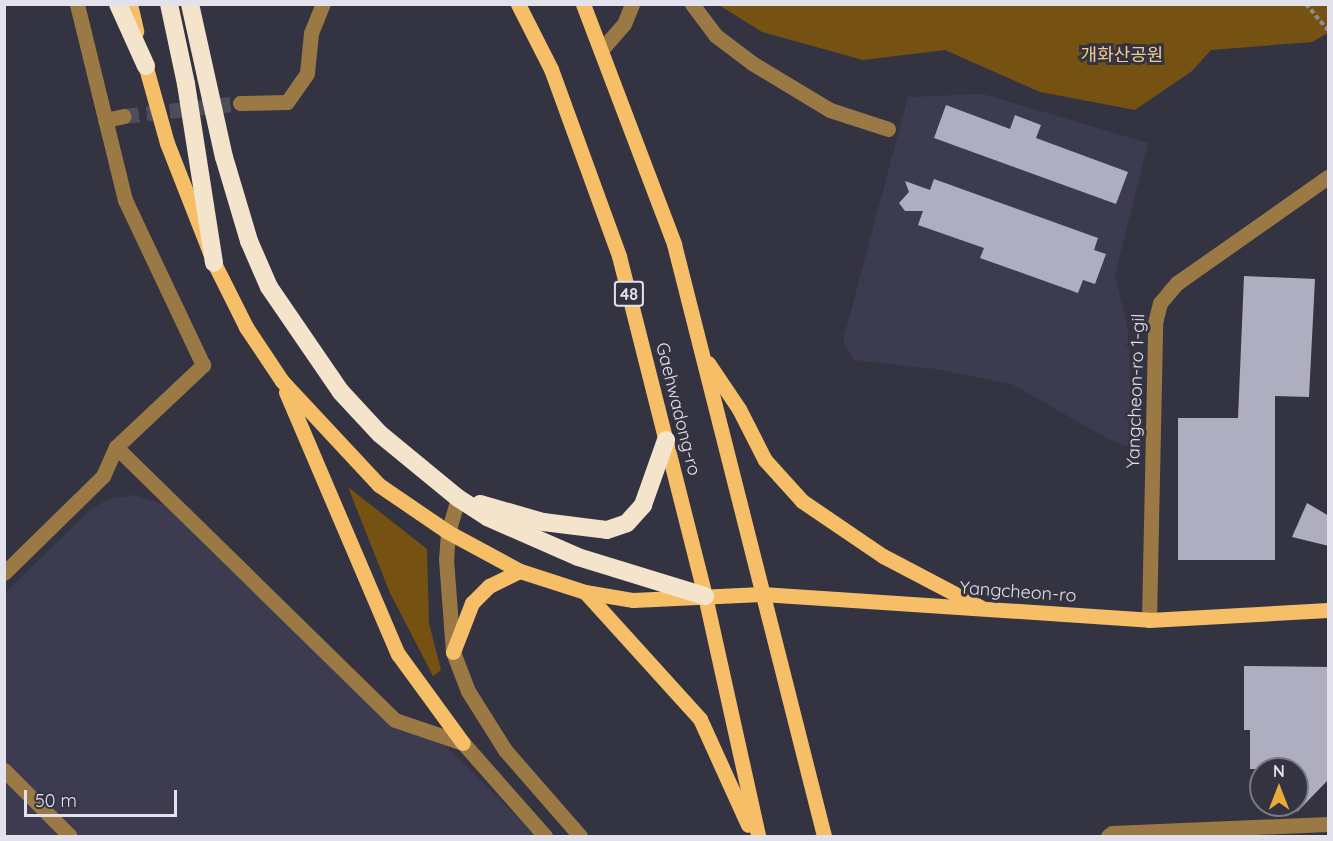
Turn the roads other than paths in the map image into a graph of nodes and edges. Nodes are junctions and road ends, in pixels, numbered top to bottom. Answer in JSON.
{"nodes":[{"id":1,"x":77,"y":4,"type":"edge"},
{"id":2,"x":118,"y":4,"type":"edge"},
{"id":3,"x":130,"y":4,"type":"edge"},
{"id":4,"x":169,"y":4,"type":"edge"},
{"id":5,"x":190,"y":4,"type":"edge"},
{"id":6,"x":323,"y":4,"type":"edge"},
{"id":7,"x":518,"y":4,"type":"edge"},
{"id":8,"x":583,"y":4,"type":"edge"},
{"id":9,"x":632,"y":4,"type":"edge"},
{"id":10,"x":692,"y":4,"type":"edge"},
{"id":11,"x":602,"y":49,"type":"junction"},
{"id":12,"x":146,"y":66,"type":"junction"},
{"id":13,"x":240,"y":103,"type":"tunnel mouth"},
{"id":14,"x":124,"y":116,"type":"tunnel mouth"},
{"id":15,"x":105,"y":120,"type":"junction"},
{"id":16,"x":888,"y":129,"type":"dead end"},
{"id":17,"x":1329,"y":177,"type":"edge"},
{"id":18,"x":214,"y":263,"type":"junction"},
{"id":19,"x":701,"y":352,"type":"junction"},
{"id":20,"x":282,"y":381,"type":"junction"},
{"id":21,"x":666,"y":440,"type":"junction"},
{"id":22,"x":116,"y":447,"type":"junction"},
{"id":23,"x":458,"y":498,"type":"junction"},
{"id":24,"x":448,"y":532,"type":"junction"},
{"id":25,"x":520,"y":571,"type":"junction"},
{"id":26,"x":4,"y":573,"type":"edge"},
{"id":27,"x":585,"y":592,"type":"junction"},
{"id":28,"x":762,"y":594,"type":"junction"},
{"id":29,"x":705,"y":596,"type":"junction"},
{"id":30,"x":985,"y":609,"type":"junction"},
{"id":31,"x":1329,"y":610,"type":"edge"},
{"id":32,"x":1149,"y":620,"type":"junction"},
{"id":33,"x":453,"y":652,"type":"junction"},
{"id":34,"x":463,"y":743,"type":"junction"},
{"id":35,"x":4,"y":770,"type":"edge"},
{"id":36,"x":1329,"y":824,"type":"edge"},
{"id":37,"x":70,"y":837,"type":"edge"},
{"id":38,"x":545,"y":837,"type":"edge"},
{"id":39,"x":580,"y":837,"type":"edge"},
{"id":40,"x":756,"y":837,"type":"edge"},
{"id":41,"x":824,"y":837,"type":"edge"},
{"id":42,"x":1108,"y":837,"type":"edge"}],
"edges":[{"from":1,"to":15,"type":"street"},
{"from":2,"to":12,"type":"highway"},
{"from":3,"to":12,"type":"main road"},
{"from":4,"to":18,"type":"highway"},
{"from":5,"to":23,"type":"highway"},
{"from":6,"to":13,"type":"street"},
{"from":7,"to":21,"type":"main road","name":"Gaehwadong-ro","number":"48"},
{"from":8,"to":11,"type":"main road","name":"Gaehwadong-ro"},
{"from":9,"to":11,"type":"street"},
{"from":10,"to":16,"type":"street"},
{"from":11,"to":19,"type":"main road","name":"Gaehwadong-ro"},
{"from":12,"to":18,"type":"main road"},
{"from":14,"to":15,"type":"street"},
{"from":15,"to":22,"type":"street"},
{"from":17,"to":32,"type":"street","name":"Yangcheon-ro 1-gil"},
{"from":18,"to":20,"type":"main road"},
{"from":19,"to":28,"type":"main road","name":"Gaehwadong-ro"},
{"from":19,"to":30,"type":"main road"},
{"from":20,"to":24,"type":"main road","name":"Yangcheon-ro"},
{"from":20,"to":34,"type":"main road"},
{"from":21,"to":23,"type":"highway"},
{"from":21,"to":29,"type":"main road","name":"Gaehwadong-ro","number":"48"},
{"from":22,"to":26,"type":"street"},
{"from":22,"to":34,"type":"street"},
{"from":23,"to":24,"type":"street"},
{"from":23,"to":29,"type":"highway"},
{"from":24,"to":25,"type":"main road","name":"Yangcheon-ro"},
{"from":24,"to":33,"type":"street"},
{"from":25,"to":27,"type":"main road","name":"Yangcheon-ro"},
{"from":25,"to":33,"type":"main road"},
{"from":27,"to":29,"type":"main road","name":"Yangcheon-ro"},
{"from":27,"to":40,"type":"main road"},
{"from":28,"to":29,"type":"main road","name":"Yangcheon-ro"},
{"from":28,"to":30,"type":"main road","name":"Yangcheon-ro"},
{"from":28,"to":41,"type":"main road","name":"Gaehwadong-ro"},
{"from":29,"to":40,"type":"main road","name":"Gaehwadong-ro","number":"48"},
{"from":30,"to":32,"type":"main road","name":"Yangcheon-ro"},
{"from":31,"to":32,"type":"main road","name":"Yangcheon-ro"},
{"from":33,"to":39,"type":"street"},
{"from":34,"to":38,"type":"street"},
{"from":35,"to":37,"type":"street"},
{"from":36,"to":42,"type":"street"}]}
